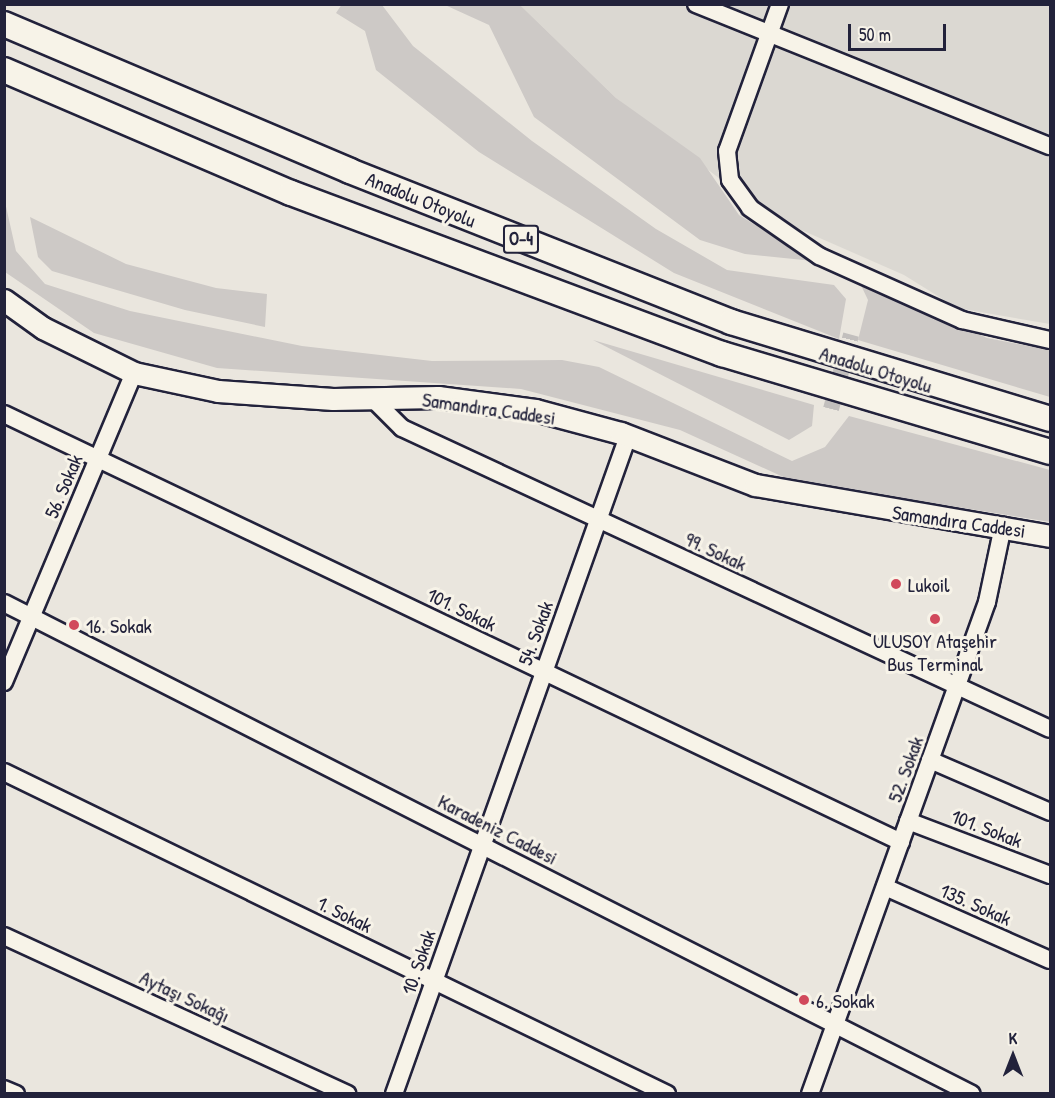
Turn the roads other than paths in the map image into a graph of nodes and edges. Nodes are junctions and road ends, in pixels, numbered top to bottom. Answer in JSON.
{"nodes":[{"id":1,"x":696,"y":4,"type":"edge"},
{"id":2,"x":780,"y":4,"type":"edge"},
{"id":3,"x":4,"y":24,"type":"edge"},
{"id":4,"x":769,"y":34,"type":"junction"},
{"id":5,"x":4,"y":70,"type":"edge"},
{"id":6,"x":1050,"y":146,"type":"edge"},
{"id":7,"x":4,"y":300,"type":"edge"},
{"id":8,"x":1050,"y":340,"type":"edge"},
{"id":9,"x":134,"y":373,"type":"junction"},
{"id":10,"x":372,"y":398,"type":"junction"},
{"id":11,"x":4,"y":414,"type":"edge"},
{"id":12,"x":1050,"y":419,"type":"edge"},
{"id":13,"x":628,"y":436,"type":"junction"},
{"id":14,"x":1050,"y":452,"type":"edge"},
{"id":15,"x":98,"y":458,"type":"junction"},
{"id":16,"x":598,"y":520,"type":"junction"},
{"id":17,"x":1003,"y":526,"type":"junction"},
{"id":18,"x":1050,"y":536,"type":"edge"},
{"id":19,"x":4,"y":603,"type":"edge"},
{"id":20,"x":31,"y":616,"type":"junction"},
{"id":21,"x":543,"y":671,"type":"junction"},
{"id":22,"x":4,"y":682,"type":"edge"},
{"id":23,"x":957,"y":686,"type":"junction"},
{"id":24,"x":1050,"y":729,"type":"edge"},
{"id":25,"x":930,"y":760,"type":"junction"},
{"id":26,"x":4,"y":772,"type":"edge"},
{"id":27,"x":1050,"y":812,"type":"edge"},
{"id":28,"x":908,"y":821,"type":"junction"},
{"id":29,"x":901,"y":842,"type":"junction"},
{"id":30,"x":481,"y":844,"type":"junction"},
{"id":31,"x":1050,"y":875,"type":"edge"},
{"id":32,"x":885,"y":887,"type":"junction"},
{"id":33,"x":4,"y":936,"type":"edge"},
{"id":34,"x":1050,"y":960,"type":"edge"},
{"id":35,"x":434,"y":980,"type":"junction"},
{"id":36,"x":835,"y":1024,"type":"junction"},
{"id":37,"x":4,"y":1089,"type":"edge"},
{"id":38,"x":16,"y":1094,"type":"edge"},
{"id":39,"x":347,"y":1094,"type":"edge"},
{"id":40,"x":394,"y":1094,"type":"edge"},
{"id":41,"x":667,"y":1094,"type":"edge"},
{"id":42,"x":810,"y":1094,"type":"edge"},
{"id":43,"x":972,"y":1094,"type":"edge"}],
"edges":[{"from":1,"to":4,"type":"street"},
{"from":2,"to":4,"type":"street"},
{"from":3,"to":12,"type":"highway","name":"Anadolu Otoyolu","number":"O-4"},
{"from":4,"to":6,"type":"street"},
{"from":4,"to":8,"type":"street"},
{"from":5,"to":14,"type":"highway","name":"Anadolu Otoyolu","number":"O-4"},
{"from":7,"to":9,"type":"main road","name":"Samandıra Caddesi"},
{"from":9,"to":10,"type":"main road","name":"Samandıra Caddesi"},
{"from":9,"to":15,"type":"street","name":"56. Sokak"},
{"from":10,"to":13,"type":"main road","name":"Samandıra Caddesi"},
{"from":10,"to":16,"type":"street","name":"99. Sokak"},
{"from":11,"to":15,"type":"street","name":"101. Sokak"},
{"from":13,"to":16,"type":"street","name":"54. Sokak"},
{"from":13,"to":17,"type":"main road","name":"Samandıra Caddesi"},
{"from":15,"to":20,"type":"street","name":"56. Sokak"},
{"from":15,"to":21,"type":"street","name":"101. Sokak"},
{"from":16,"to":21,"type":"street","name":"54. Sokak"},
{"from":16,"to":23,"type":"street","name":"99. Sokak"},
{"from":17,"to":18,"type":"main road","name":"Samandıra Caddesi"},
{"from":17,"to":23,"type":"street","name":"52. Sokak"},
{"from":19,"to":20,"type":"street","name":"Karadeniz Caddesi"},
{"from":20,"to":22,"type":"street"},
{"from":20,"to":30,"type":"street","name":"Karadeniz Caddesi"},
{"from":21,"to":29,"type":"street","name":"101. Sokak"},
{"from":21,"to":30,"type":"street","name":"54. Sokak"},
{"from":23,"to":24,"type":"street","name":"99. Sokak"},
{"from":23,"to":25,"type":"street","name":"52. Sokak"},
{"from":25,"to":27,"type":"street"},
{"from":25,"to":28,"type":"street","name":"52. Sokak"},
{"from":26,"to":35,"type":"street","name":"1. Sokak"},
{"from":28,"to":29,"type":"street","name":"52. Sokak"},
{"from":28,"to":31,"type":"street","name":"101. Sokak"},
{"from":29,"to":32,"type":"street","name":"52. Sokak"},
{"from":30,"to":35,"type":"street","name":"10. Sokak"},
{"from":30,"to":36,"type":"street","name":"Karadeniz Caddesi"},
{"from":32,"to":34,"type":"street","name":"135. Sokak"},
{"from":32,"to":36,"type":"street","name":"52. Sokak"},
{"from":33,"to":39,"type":"street","name":"Aytaşı Sokağı"},
{"from":35,"to":40,"type":"street","name":"10. Sokak"},
{"from":35,"to":41,"type":"street","name":"1. Sokak"},
{"from":36,"to":42,"type":"street"},
{"from":36,"to":43,"type":"street","name":"Karadeniz Caddesi"},
{"from":37,"to":38,"type":"street"}]}
